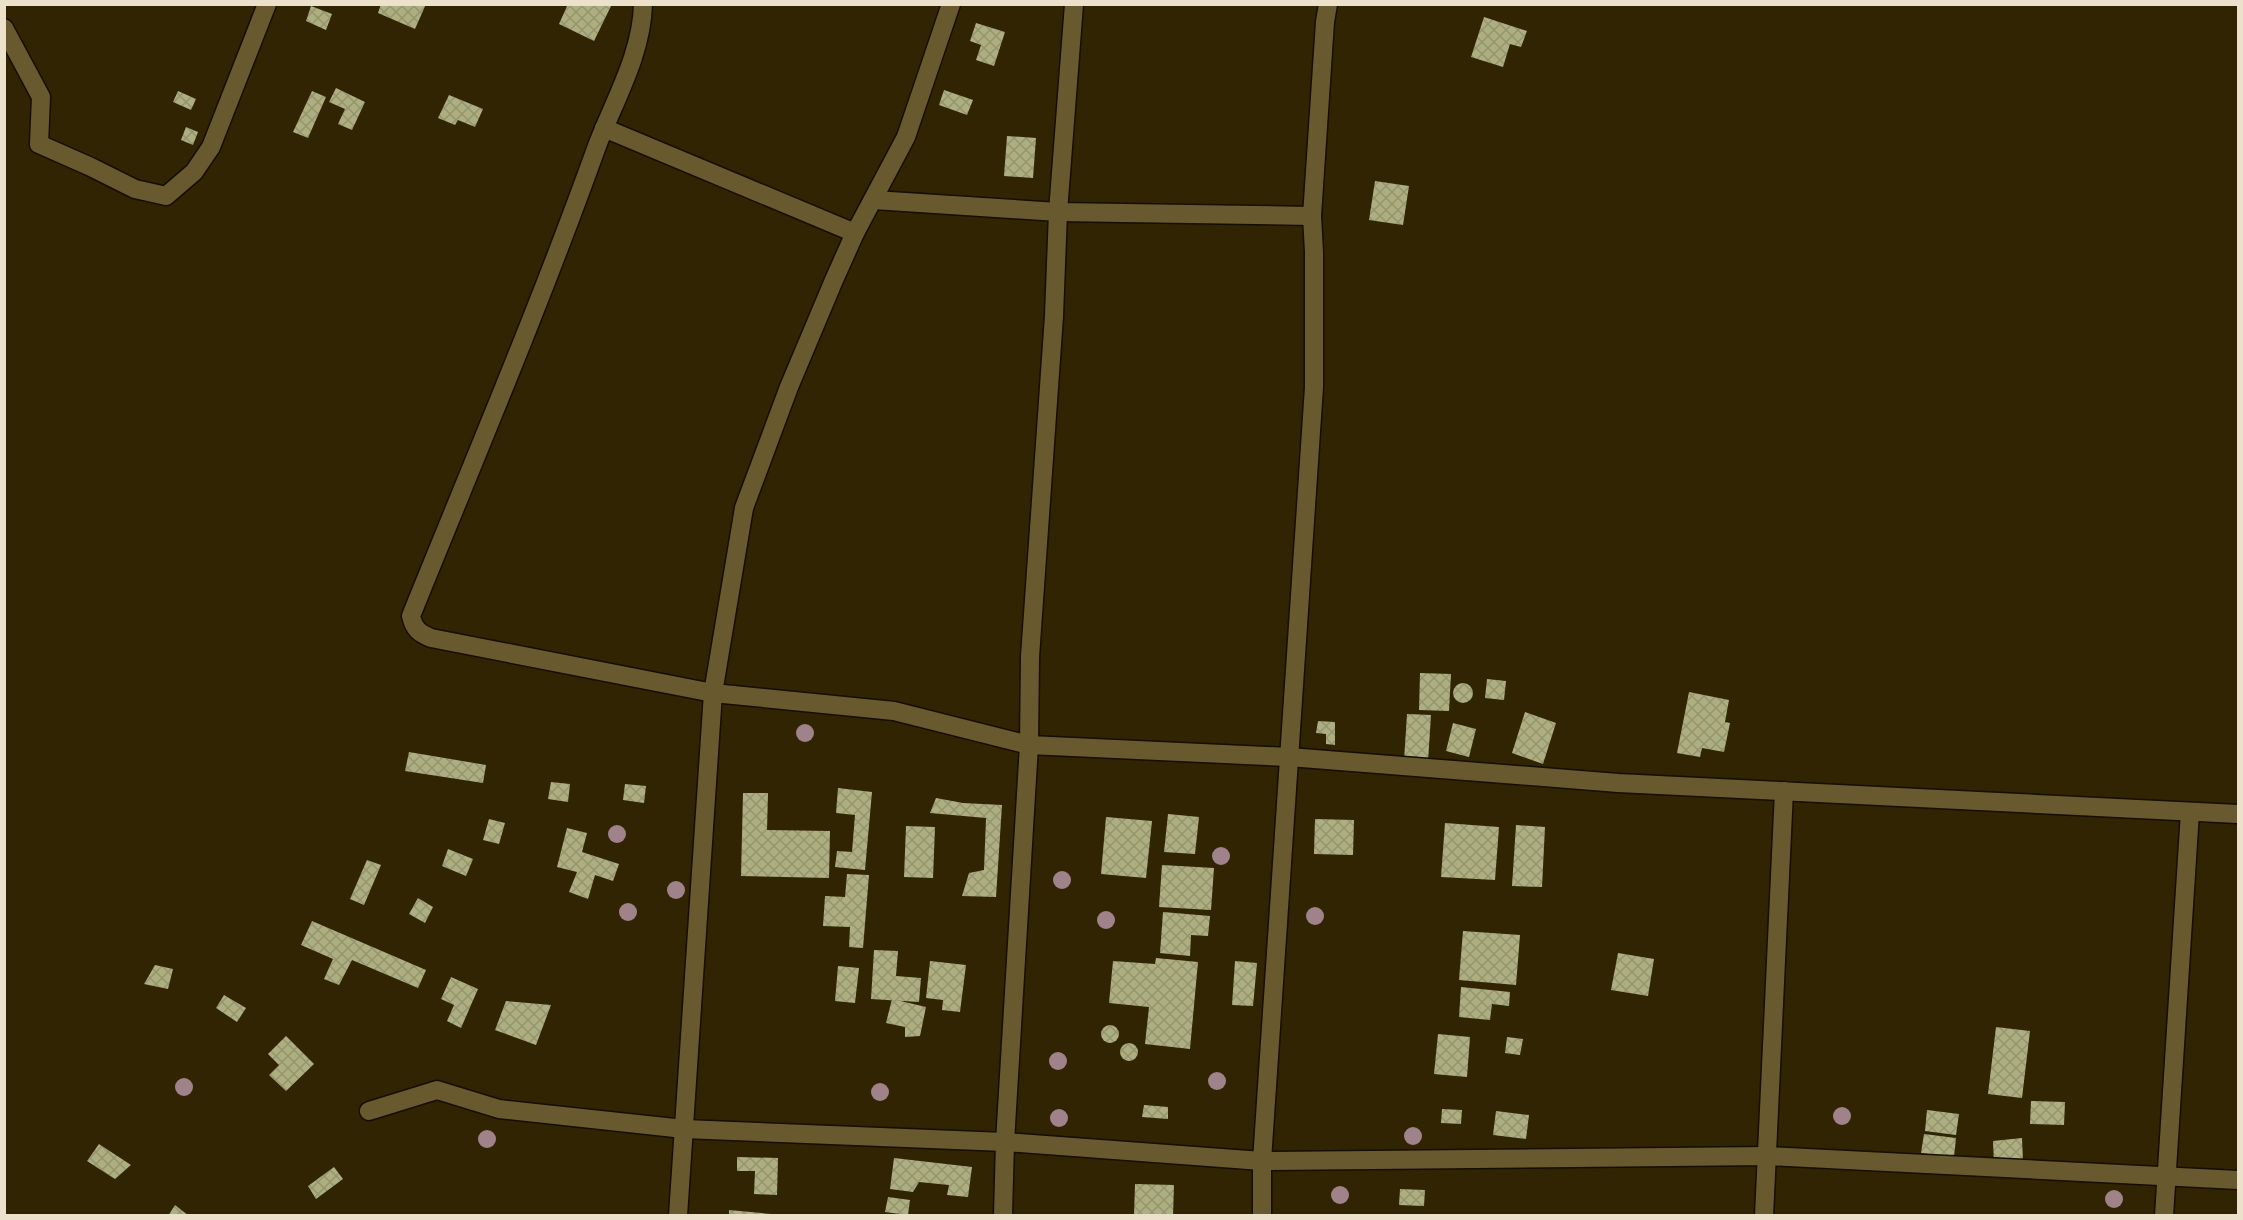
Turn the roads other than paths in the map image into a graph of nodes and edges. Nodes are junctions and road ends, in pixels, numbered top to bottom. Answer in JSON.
{"nodes":[{"id":1,"x":267,"y":4,"type":"edge"},
{"id":2,"x":643,"y":4,"type":"edge"},
{"id":3,"x":951,"y":4,"type":"edge"},
{"id":4,"x":1074,"y":4,"type":"edge"},
{"id":5,"x":1328,"y":4,"type":"edge"},
{"id":6,"x":4,"y":28,"type":"edge"},
{"id":7,"x":604,"y":128,"type":"junction"},
{"id":8,"x":874,"y":200,"type":"junction"},
{"id":9,"x":1058,"y":212,"type":"junction"},
{"id":10,"x":1312,"y":216,"type":"junction"},
{"id":11,"x":855,"y":233,"type":"junction"},
{"id":12,"x":713,"y":693,"type":"junction"},
{"id":13,"x":1029,"y":745,"type":"junction"},
{"id":14,"x":1289,"y":757,"type":"junction"},
{"id":15,"x":1784,"y":791,"type":"junction"},
{"id":16,"x":2190,"y":812,"type":"junction"},
{"id":17,"x":2238,"y":814,"type":"edge"},
{"id":18,"x":369,"y":1111,"type":"dead end"},
{"id":19,"x":684,"y":1129,"type":"junction"},
{"id":20,"x":1005,"y":1142,"type":"junction"},
{"id":21,"x":1767,"y":1155,"type":"junction"},
{"id":22,"x":1262,"y":1161,"type":"junction"},
{"id":23,"x":2167,"y":1177,"type":"junction"},
{"id":24,"x":2238,"y":1180,"type":"edge"},
{"id":25,"x":678,"y":1215,"type":"edge"},
{"id":26,"x":1004,"y":1215,"type":"edge"},
{"id":27,"x":1262,"y":1215,"type":"edge"},
{"id":28,"x":1764,"y":1215,"type":"edge"},
{"id":29,"x":2164,"y":1215,"type":"edge"}],
"edges":[{"from":1,"to":6,"type":"street"},
{"from":2,"to":7,"type":"street"},
{"from":3,"to":8,"type":"street"},
{"from":4,"to":9,"type":"street"},
{"from":5,"to":10,"type":"street"},
{"from":7,"to":11,"type":"street"},
{"from":7,"to":12,"type":"street"},
{"from":8,"to":9,"type":"street"},
{"from":8,"to":11,"type":"street"},
{"from":9,"to":10,"type":"street"},
{"from":9,"to":13,"type":"street"},
{"from":10,"to":14,"type":"street"},
{"from":11,"to":12,"type":"street"},
{"from":12,"to":13,"type":"street"},
{"from":12,"to":19,"type":"street"},
{"from":13,"to":14,"type":"street"},
{"from":13,"to":20,"type":"street"},
{"from":14,"to":15,"type":"street"},
{"from":14,"to":22,"type":"street"},
{"from":15,"to":16,"type":"street"},
{"from":15,"to":21,"type":"street"},
{"from":16,"to":17,"type":"street"},
{"from":16,"to":23,"type":"street"},
{"from":18,"to":19,"type":"street"},
{"from":19,"to":20,"type":"street"},
{"from":19,"to":25,"type":"street"},
{"from":20,"to":22,"type":"street"},
{"from":20,"to":26,"type":"street"},
{"from":21,"to":22,"type":"street"},
{"from":21,"to":23,"type":"street"},
{"from":21,"to":28,"type":"street"},
{"from":22,"to":27,"type":"street"},
{"from":23,"to":24,"type":"street"},
{"from":23,"to":29,"type":"street"}]}
